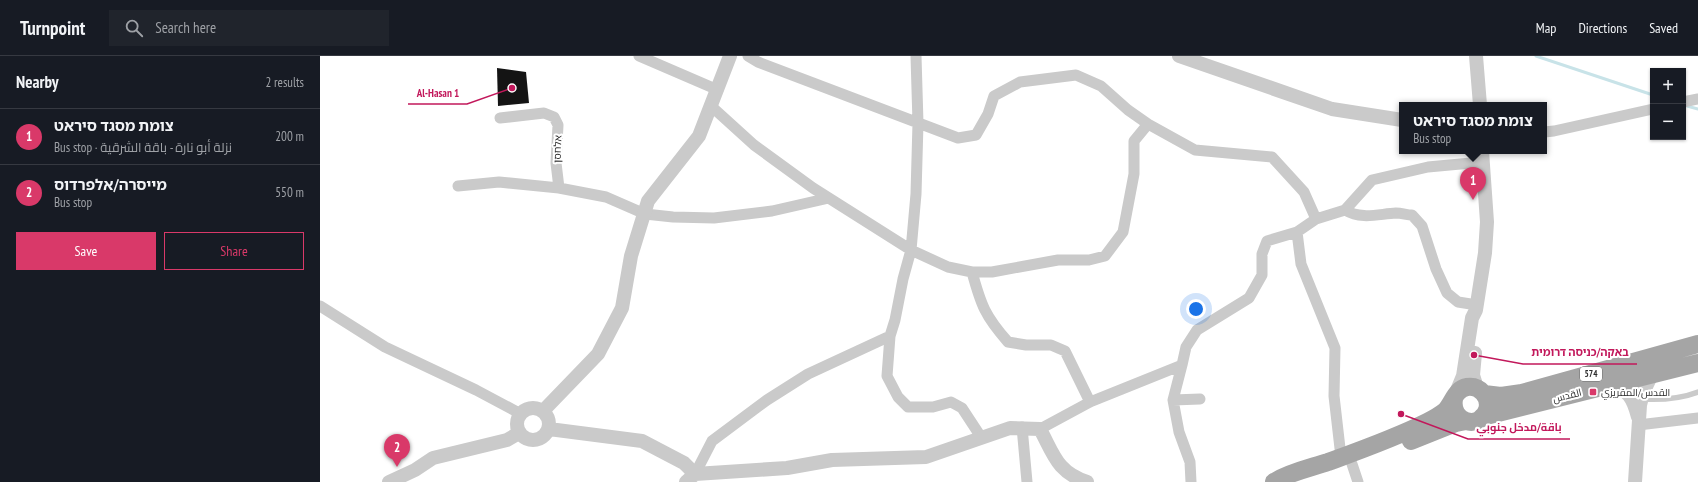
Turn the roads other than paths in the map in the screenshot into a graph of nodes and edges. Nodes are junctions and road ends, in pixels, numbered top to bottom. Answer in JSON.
{"nodes":[{"id":1,"x":639,"y":56,"type":"edge"},
{"id":2,"x":730,"y":56,"type":"edge"},
{"id":3,"x":748,"y":56,"type":"edge"},
{"id":4,"x":916,"y":56,"type":"edge"},
{"id":5,"x":1180,"y":56,"type":"edge"},
{"id":6,"x":1476,"y":56,"type":"edge"},
{"id":7,"x":718,"y":90,"type":"junction"},
{"id":8,"x":1698,"y":99,"type":"edge"},
{"id":9,"x":1686,"y":101,"type":"edge"},
{"id":10,"x":1480,"y":102,"type":"edge"},
{"id":11,"x":711,"y":106,"type":"junction"},
{"id":12,"x":1650,"y":110,"type":"edge"},
{"id":13,"x":500,"y":118,"type":"dead end"},
{"id":14,"x":1399,"y":120,"type":"edge"},
{"id":15,"x":918,"y":123,"type":"junction"},
{"id":16,"x":1148,"y":124,"type":"junction"},
{"id":17,"x":1547,"y":132,"type":"edge"},
{"id":18,"x":1482,"y":157,"type":"edge"},
{"id":19,"x":458,"y":186,"type":"dead end"},
{"id":20,"x":559,"y":188,"type":"junction"},
{"id":21,"x":829,"y":198,"type":"junction"},
{"id":22,"x":1345,"y":210,"type":"junction"},
{"id":23,"x":645,"y":214,"type":"junction"},
{"id":24,"x":1316,"y":219,"type":"junction"},
{"id":25,"x":1297,"y":232,"type":"junction"},
{"id":26,"x":911,"y":250,"type":"junction"},
{"id":27,"x":972,"y":272,"type":"junction"},
{"id":28,"x":321,"y":308,"type":"edge"},
{"id":29,"x":1477,"y":308,"type":"junction"},
{"id":30,"x":890,"y":336,"type":"junction"},
{"id":31,"x":1697,"y":345,"type":"edge"},
{"id":32,"x":1698,"y":363,"type":"edge"},
{"id":33,"x":1182,"y":365,"type":"junction"},
{"id":34,"x":1652,"y":374,"type":"junction"},
{"id":35,"x":1610,"y":384,"type":"junction"},
{"id":36,"x":1481,"y":391,"type":"junction"},
{"id":37,"x":1698,"y":392,"type":"edge"},
{"id":38,"x":1455,"y":396,"type":"junction"},
{"id":39,"x":1200,"y":399,"type":"dead end"},
{"id":40,"x":1636,"y":399,"type":"junction"},
{"id":41,"x":1173,"y":400,"type":"junction"},
{"id":42,"x":1090,"y":402,"type":"junction"},
{"id":43,"x":543,"y":411,"type":"junction"},
{"id":44,"x":521,"y":414,"type":"junction"},
{"id":45,"x":1698,"y":418,"type":"edge"},
{"id":46,"x":1474,"y":419,"type":"junction"},
{"id":47,"x":1638,"y":421,"type":"junction"},
{"id":48,"x":1022,"y":427,"type":"junction"},
{"id":49,"x":1040,"y":428,"type":"junction"},
{"id":50,"x":549,"y":429,"type":"junction"},
{"id":51,"x":519,"y":433,"type":"junction"},
{"id":52,"x":981,"y":437,"type":"junction"},
{"id":53,"x":1346,"y":460,"type":"junction"},
{"id":54,"x":412,"y":476,"type":"edge"},
{"id":55,"x":690,"y":478,"type":"edge"},
{"id":56,"x":389,"y":482,"type":"edge"},
{"id":57,"x":1027,"y":482,"type":"edge"},
{"id":58,"x":1087,"y":482,"type":"edge"},
{"id":59,"x":1191,"y":482,"type":"edge"},
{"id":60,"x":1274,"y":482,"type":"edge"},
{"id":61,"x":1300,"y":482,"type":"edge"},
{"id":62,"x":1358,"y":482,"type":"edge"},
{"id":63,"x":1635,"y":482,"type":"edge"}],
"edges":[{"from":1,"to":7,"type":"street"},
{"from":2,"to":7,"type":"street"},
{"from":3,"to":15,"type":"street"},
{"from":4,"to":15,"type":"street"},
{"from":5,"to":14,"type":"street"},
{"from":6,"to":10,"type":"street"},
{"from":7,"to":11,"type":"street"},
{"from":8,"to":9,"type":"street"},
{"from":11,"to":21,"type":"street"},
{"from":11,"to":23,"type":"street"},
{"from":12,"to":17,"type":"street"},
{"from":13,"to":20,"type":"street","name":"אלחסן"},
{"from":15,"to":16,"type":"street"},
{"from":15,"to":26,"type":"street"},
{"from":16,"to":24,"type":"street"},
{"from":16,"to":27,"type":"street"},
{"from":18,"to":22,"type":"street"},
{"from":18,"to":29,"type":"street"},
{"from":19,"to":20,"type":"street"},
{"from":20,"to":23,"type":"street"},
{"from":21,"to":23,"type":"street"},
{"from":21,"to":26,"type":"street"},
{"from":22,"to":24,"type":"street"},
{"from":22,"to":29,"type":"street"},
{"from":23,"to":43,"type":"street"},
{"from":24,"to":25,"type":"street"},
{"from":25,"to":33,"type":"street"},
{"from":25,"to":53,"type":"street"},
{"from":26,"to":27,"type":"street"},
{"from":26,"to":30,"type":"street"},
{"from":27,"to":42,"type":"street"},
{"from":28,"to":44,"type":"street"},
{"from":29,"to":36,"type":"street"},
{"from":29,"to":38,"type":"street"},
{"from":30,"to":52,"type":"street"},
{"from":30,"to":55,"type":"street"},
{"from":31,"to":36,"type":"main road","name":"القدس","number":"574"},
{"from":32,"to":34,"type":"main road","name":"القدس","number":"574"},
{"from":33,"to":41,"type":"street"},
{"from":33,"to":42,"type":"street"},
{"from":34,"to":35,"type":"main road","name":"القدس","number":"574"},
{"from":34,"to":40,"type":"street"},
{"from":35,"to":40,"type":"street"},
{"from":35,"to":46,"type":"main road","name":"القدس","number":"574"},
{"from":36,"to":38,"type":"main road","number":"574"},
{"from":36,"to":46,"type":"main road"},
{"from":37,"to":40,"type":"lane"},
{"from":38,"to":46,"type":"main road"},
{"from":38,"to":53,"type":"main road","name":"القدس","number":"574"},
{"from":39,"to":41,"type":"street"},
{"from":40,"to":47,"type":"street"},
{"from":41,"to":59,"type":"street"},
{"from":42,"to":49,"type":"street"},
{"from":43,"to":44,"type":"street"},
{"from":43,"to":50,"type":"street"},
{"from":44,"to":51,"type":"street"},
{"from":45,"to":47,"type":"street"},
{"from":46,"to":53,"type":"main road","name":"القدس","number":"574"},
{"from":47,"to":63,"type":"street"},
{"from":48,"to":49,"type":"street"},
{"from":48,"to":52,"type":"street"},
{"from":48,"to":57,"type":"street"},
{"from":49,"to":58,"type":"street"},
{"from":50,"to":51,"type":"street"},
{"from":50,"to":55,"type":"street"},
{"from":51,"to":54,"type":"street"},
{"from":52,"to":55,"type":"street"},
{"from":53,"to":60,"type":"main road","name":"القدس","number":"574"},
{"from":53,"to":61,"type":"main road","name":"القدس","number":"574"},
{"from":53,"to":62,"type":"street"},
{"from":54,"to":56,"type":"street"}]}
